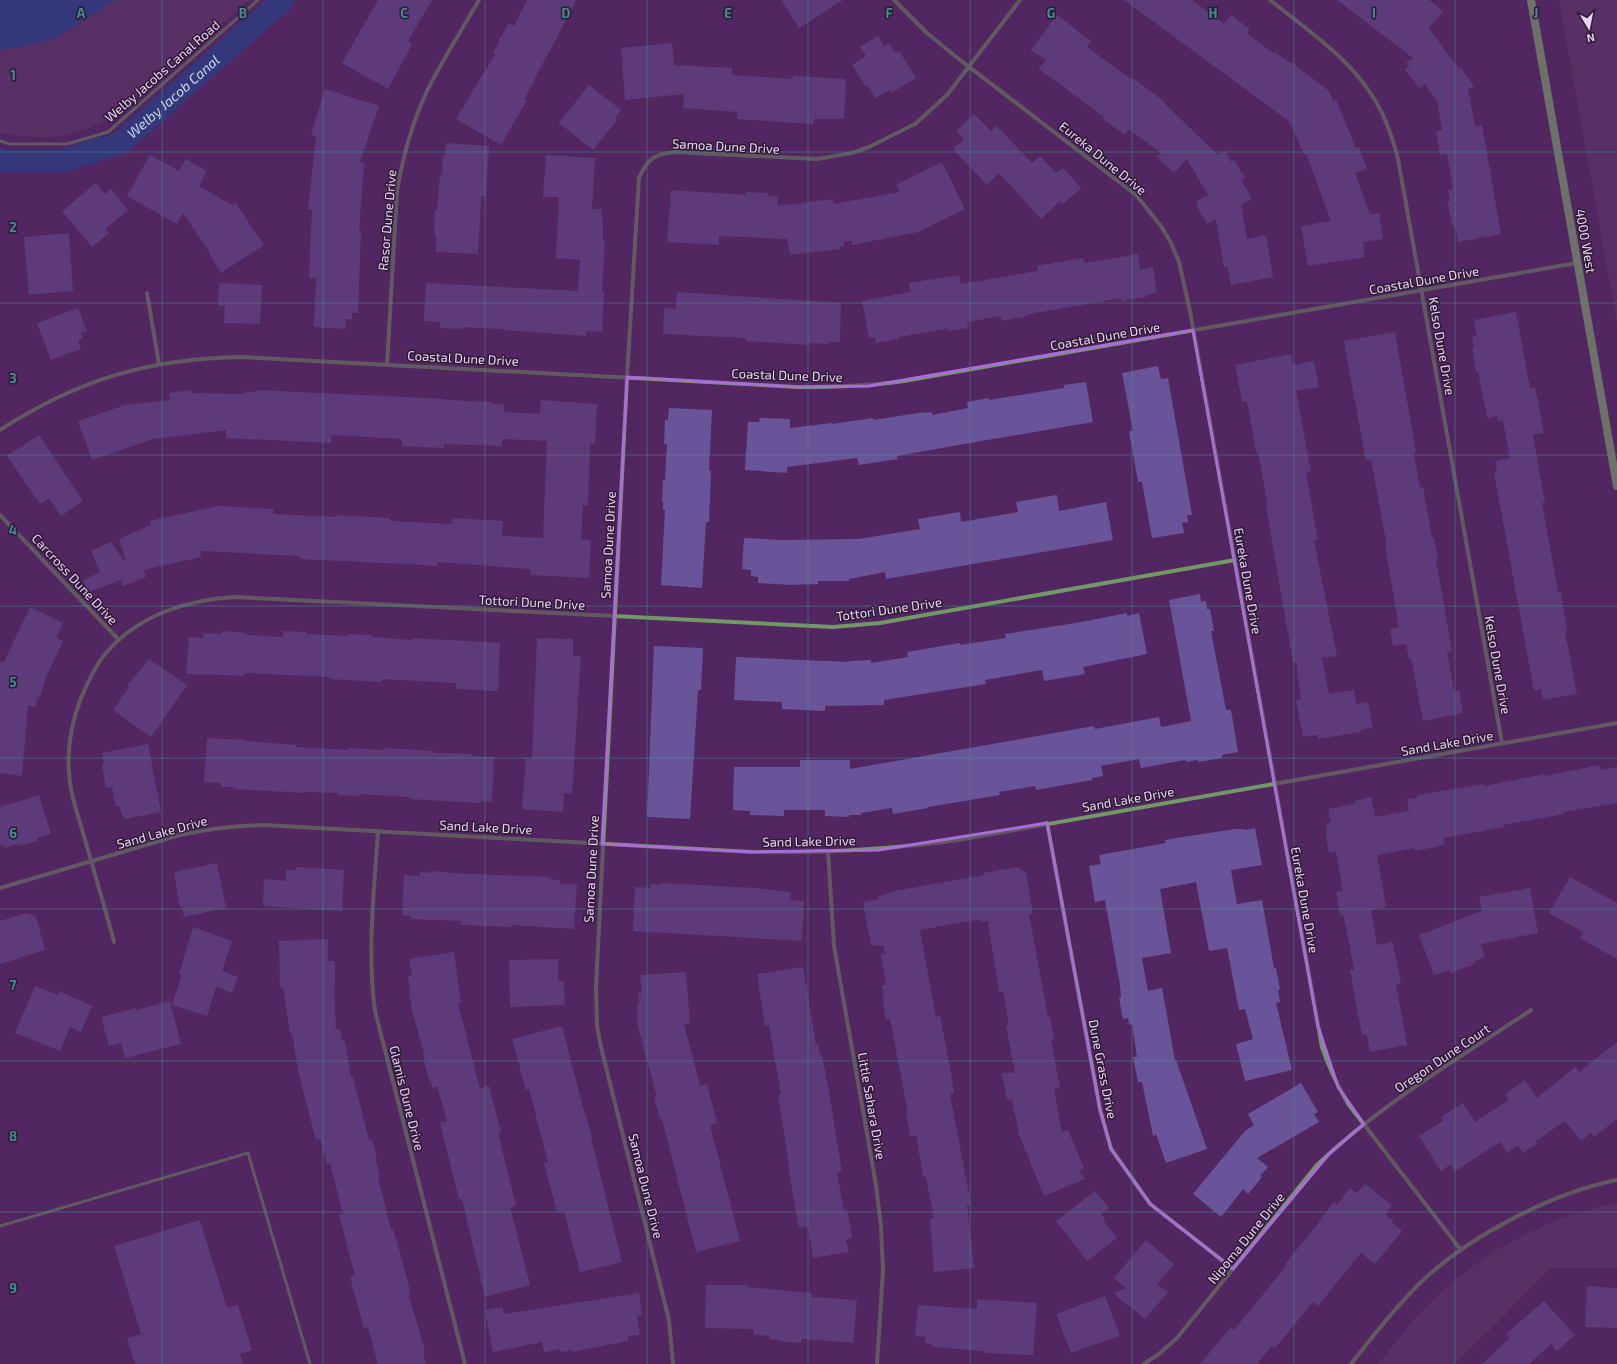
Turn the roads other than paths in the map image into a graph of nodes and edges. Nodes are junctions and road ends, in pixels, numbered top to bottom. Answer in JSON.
{"nodes":[{"id":1,"x":258,"y":0,"type":"edge"},
{"id":2,"x":479,"y":0,"type":"edge"},
{"id":3,"x":894,"y":0,"type":"edge"},
{"id":4,"x":1020,"y":0,"type":"edge"},
{"id":5,"x":1270,"y":0,"type":"edge"},
{"id":6,"x":1531,"y":0,"type":"edge"},
{"id":7,"x":970,"y":67,"type":"junction"},
{"id":8,"x":0,"y":141,"type":"edge"},
{"id":9,"x":1577,"y":263,"type":"junction"},
{"id":10,"x":1422,"y":290,"type":"junction"},
{"id":11,"x":147,"y":293,"type":"dead end"},
{"id":12,"x":1194,"y":330,"type":"junction"},
{"id":13,"x":159,"y":364,"type":"junction"},
{"id":14,"x":387,"y":365,"type":"junction"},
{"id":15,"x":627,"y":377,"type":"junction"},
{"id":16,"x":0,"y":430,"type":"edge"},
{"id":17,"x":1617,"y":486,"type":"edge"},
{"id":18,"x":0,"y":515,"type":"edge"},
{"id":19,"x":1235,"y":560,"type":"junction"},
{"id":20,"x":614,"y":616,"type":"junction"},
{"id":21,"x":119,"y":640,"type":"junction"},
{"id":22,"x":1617,"y":723,"type":"edge"},
{"id":23,"x":1502,"y":743,"type":"junction"},
{"id":24,"x":1274,"y":784,"type":"junction"},
{"id":25,"x":1047,"y":823,"type":"junction"},
{"id":26,"x":378,"y":831,"type":"junction"},
{"id":27,"x":602,"y":844,"type":"junction"},
{"id":28,"x":828,"y":852,"type":"junction"},
{"id":29,"x":91,"y":861,"type":"junction"},
{"id":30,"x":0,"y":888,"type":"edge"},
{"id":31,"x":114,"y":942,"type":"dead end"},
{"id":32,"x":1531,"y":1010,"type":"dead end"},
{"id":33,"x":1364,"y":1124,"type":"junction"},
{"id":34,"x":1617,"y":1180,"type":"edge"},
{"id":35,"x":0,"y":1226,"type":"edge"},
{"id":36,"x":1461,"y":1250,"type":"junction"},
{"id":37,"x":1233,"y":1269,"type":"junction"},
{"id":38,"x":310,"y":1364,"type":"edge"},
{"id":39,"x":465,"y":1364,"type":"edge"},
{"id":40,"x":673,"y":1364,"type":"edge"},
{"id":41,"x":877,"y":1364,"type":"edge"},
{"id":42,"x":1144,"y":1364,"type":"edge"},
{"id":43,"x":1351,"y":1364,"type":"edge"}],
"edges":[{"from":1,"to":8,"type":"lane","name":"Welby Jacobs Canal Road"},
{"from":2,"to":14,"type":"street","name":"Rasor Dune Drive"},
{"from":3,"to":7,"type":"street","name":"Eureka Dune Drive"},
{"from":4,"to":7,"type":"street","name":"Samoa Dune Drive"},
{"from":5,"to":10,"type":"street","name":"Kelso Dune Drive"},
{"from":6,"to":9,"type":"main road","name":"4000 West"},
{"from":7,"to":12,"type":"street","name":"Eureka Dune Drive"},
{"from":7,"to":15,"type":"street","name":"Samoa Dune Drive"},
{"from":9,"to":10,"type":"street","name":"Coastal Dune Drive"},
{"from":9,"to":17,"type":"main road","name":"4000 West"},
{"from":10,"to":12,"type":"street","name":"Coastal Dune Drive"},
{"from":10,"to":23,"type":"street","name":"Kelso Dune Drive"},
{"from":11,"to":13,"type":"street"},
{"from":12,"to":15,"type":"street","name":"Coastal Dune Drive"},
{"from":12,"to":19,"type":"street","name":"Eureka Dune Drive"},
{"from":13,"to":14,"type":"street","name":"Coastal Dune Drive"},
{"from":13,"to":16,"type":"street","name":"Coastal Dune Drive"},
{"from":14,"to":15,"type":"street","name":"Coastal Dune Drive"},
{"from":15,"to":20,"type":"street","name":"Samoa Dune Drive"},
{"from":18,"to":21,"type":"street","name":"Carcross Dune Drive"},
{"from":19,"to":20,"type":"street","name":"Tottori Dune Drive"},
{"from":19,"to":24,"type":"street","name":"Eureka Dune Drive"},
{"from":20,"to":21,"type":"street","name":"Tottori Dune Drive"},
{"from":20,"to":27,"type":"street","name":"Samoa Dune Drive"},
{"from":21,"to":29,"type":"street","name":"Tottori Dune Drive"},
{"from":22,"to":23,"type":"street","name":"Sand Lake Drive"},
{"from":23,"to":24,"type":"street","name":"Sand Lake Drive"},
{"from":24,"to":25,"type":"street","name":"Sand Lake Drive"},
{"from":24,"to":33,"type":"street","name":"Eureka Dune Drive"},
{"from":25,"to":28,"type":"street","name":"Sand Lake Drive"},
{"from":25,"to":37,"type":"street","name":"Dune Grass Drive"},
{"from":26,"to":27,"type":"street","name":"Sand Lake Drive"},
{"from":26,"to":29,"type":"street","name":"Sand Lake Drive"},
{"from":26,"to":39,"type":"street","name":"Glamis Dune Drive"},
{"from":27,"to":28,"type":"street","name":"Sand Lake Drive"},
{"from":27,"to":40,"type":"street","name":"Samoa Dune Drive"},
{"from":28,"to":41,"type":"street","name":"Little Sahara Drive"},
{"from":29,"to":30,"type":"street","name":"Sand Lake Drive"},
{"from":29,"to":31,"type":"street","name":"Tottori Dune Drive"},
{"from":32,"to":33,"type":"street","name":"Oregon Dune Court"},
{"from":33,"to":36,"type":"street","name":"Eureka Dune Drive"},
{"from":33,"to":37,"type":"street","name":"Nipoma Dune Drive"},
{"from":34,"to":36,"type":"street"},
{"from":35,"to":38,"type":"lane"},
{"from":36,"to":43,"type":"street"},
{"from":37,"to":42,"type":"street","name":"Nipoma Dune Drive"}]}
